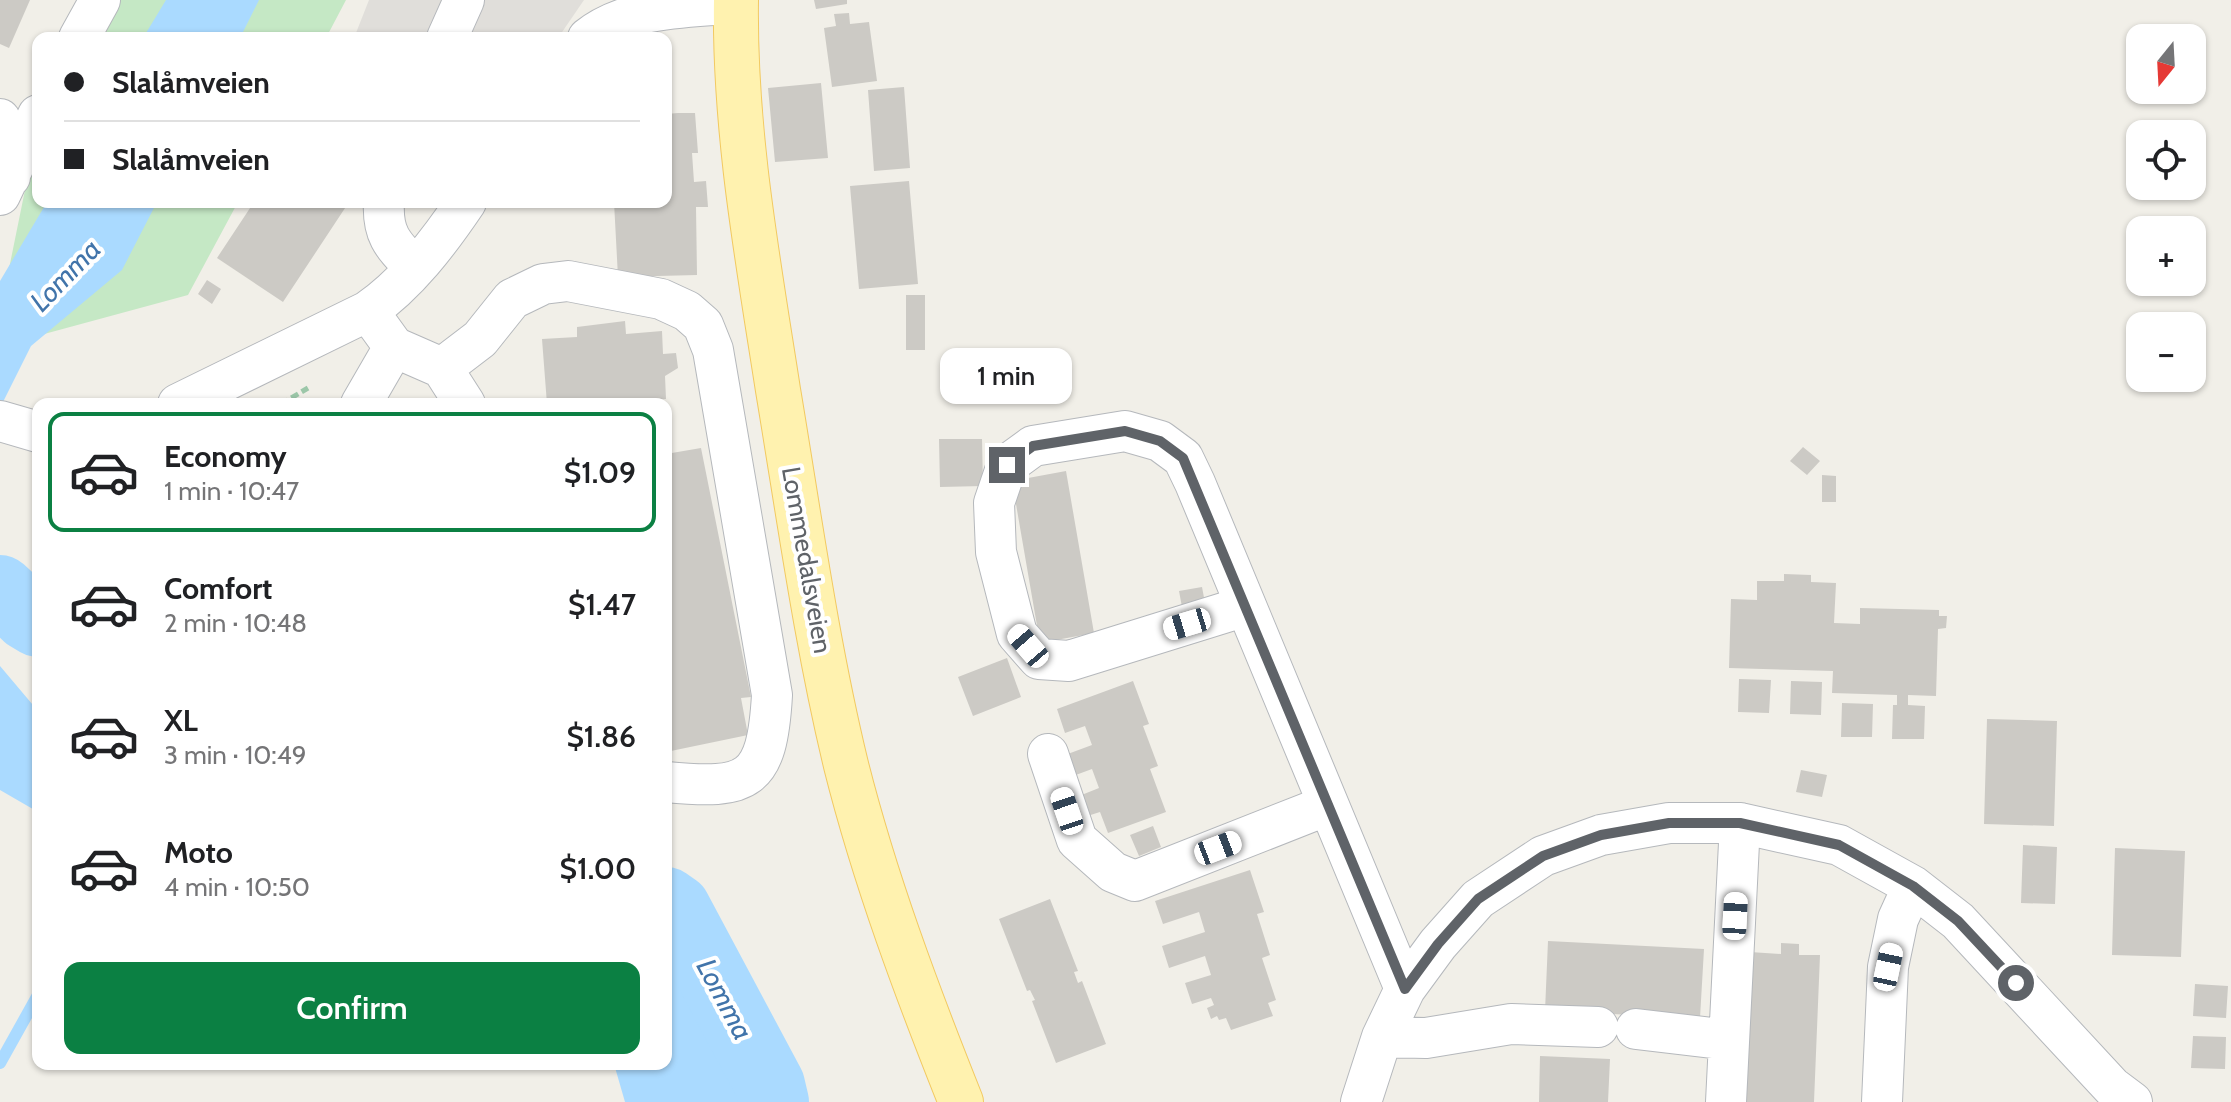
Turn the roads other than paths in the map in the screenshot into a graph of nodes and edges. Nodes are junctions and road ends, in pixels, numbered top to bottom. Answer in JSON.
{"nodes":[{"id":1,"x":100,"y":0,"type":"edge"},
{"id":2,"x":464,"y":0,"type":"edge"},
{"id":3,"x":736,"y":2,"type":"edge"},
{"id":4,"x":82,"y":32,"type":"edge"},
{"id":5,"x":450,"y":32,"type":"edge"},
{"id":6,"x":596,"y":32,"type":"edge"},
{"id":7,"x":0,"y":119,"type":"edge"},
{"id":8,"x":32,"y":128,"type":"edge"},
{"id":9,"x":5,"y":186,"type":"edge"},
{"id":10,"x":384,"y":208,"type":"edge"},
{"id":11,"x":461,"y":208,"type":"edge"},
{"id":12,"x":415,"y":268,"type":"junction"},
{"id":13,"x":368,"y":311,"type":"junction"},
{"id":14,"x":394,"y":347,"type":"junction"},
{"id":15,"x":442,"y":368,"type":"junction"},
{"id":16,"x":191,"y":398,"type":"edge"},
{"id":17,"x":364,"y":398,"type":"edge"},
{"id":18,"x":461,"y":398,"type":"edge"},
{"id":19,"x":1246,"y":606,"type":"junction"},
{"id":20,"x":1048,"y":754,"type":"dead end"},
{"id":21,"x":672,"y":782,"type":"edge"},
{"id":22,"x":1328,"y":805,"type":"junction"},
{"id":23,"x":1740,"y":823,"type":"junction"},
{"id":24,"x":1913,"y":886,"type":"junction"},
{"id":25,"x":1405,"y":989,"type":"junction"},
{"id":26,"x":1382,"y":1037,"type":"junction"},
{"id":27,"x":1729,"y":1040,"type":"junction"},
{"id":28,"x":961,"y":1102,"type":"edge"},
{"id":29,"x":1361,"y":1102,"type":"edge"},
{"id":30,"x":1726,"y":1102,"type":"edge"},
{"id":31,"x":1882,"y":1102,"type":"edge"},
{"id":32,"x":2132,"y":1102,"type":"edge"}],
"edges":[{"from":1,"to":4,"type":"street"},
{"from":2,"to":5,"type":"street"},
{"from":3,"to":6,"type":"street"},
{"from":3,"to":28,"type":"main road","name":"Lommedalsveien"},
{"from":7,"to":9,"type":"street"},
{"from":8,"to":9,"type":"street"},
{"from":10,"to":12,"type":"street"},
{"from":11,"to":12,"type":"street"},
{"from":12,"to":13,"type":"street"},
{"from":13,"to":14,"type":"street"},
{"from":13,"to":16,"type":"street"},
{"from":14,"to":15,"type":"street"},
{"from":14,"to":17,"type":"street"},
{"from":15,"to":18,"type":"street"},
{"from":15,"to":21,"type":"street"},
{"from":19,"to":19,"type":"street"},
{"from":19,"to":22,"type":"street"},
{"from":20,"to":22,"type":"street"},
{"from":22,"to":25,"type":"street"},
{"from":23,"to":24,"type":"street"},
{"from":23,"to":25,"type":"street"},
{"from":23,"to":27,"type":"street"},
{"from":24,"to":31,"type":"street"},
{"from":24,"to":32,"type":"street"},
{"from":25,"to":26,"type":"street"},
{"from":26,"to":27,"type":"street"},
{"from":26,"to":29,"type":"street"},
{"from":27,"to":30,"type":"street"}]}
